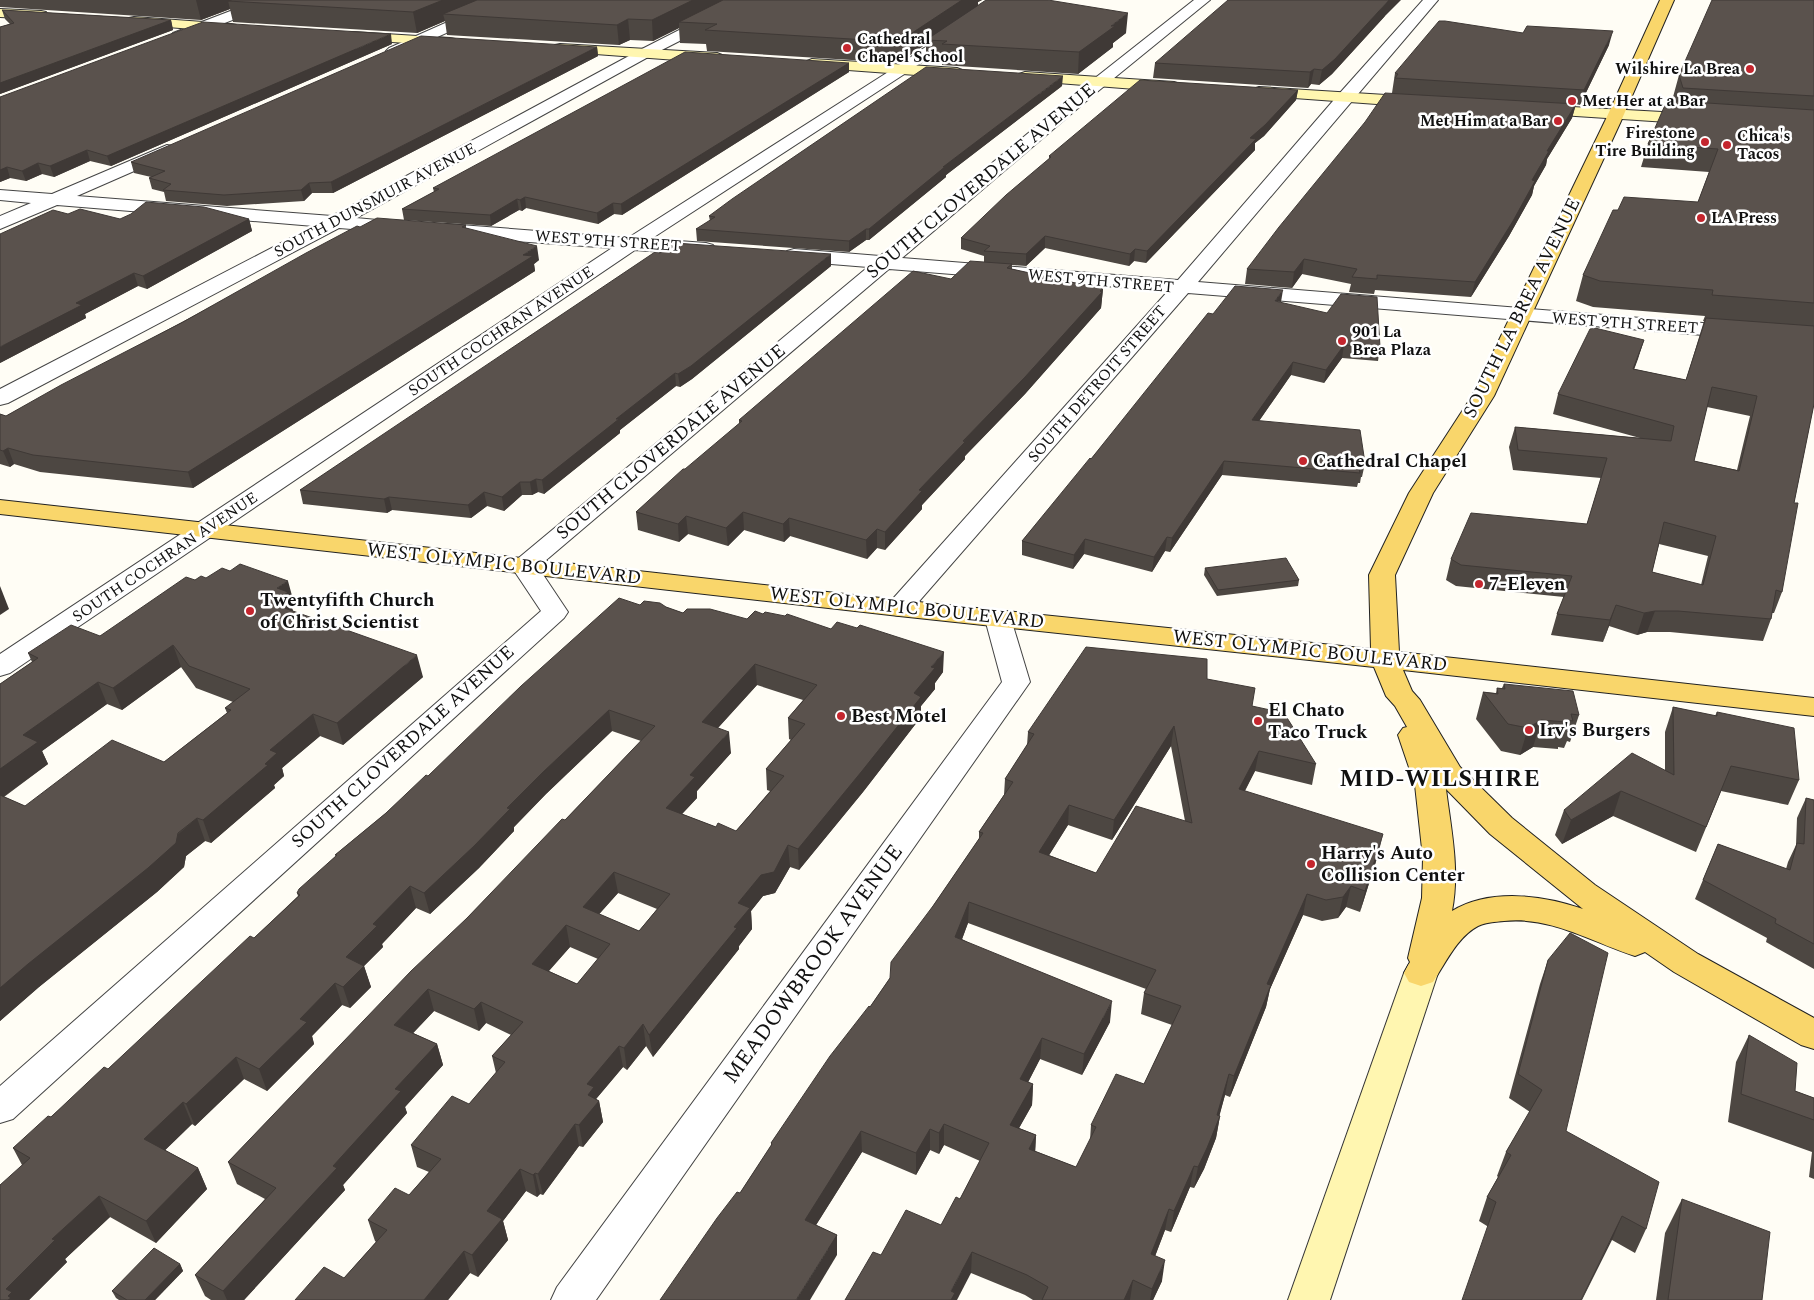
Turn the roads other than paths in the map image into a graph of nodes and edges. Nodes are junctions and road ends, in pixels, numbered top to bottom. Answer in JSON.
{"nodes":[{"id":1,"x":272,"y":0,"type":"edge"},
{"id":2,"x":509,"y":0,"type":"edge"},
{"id":3,"x":749,"y":0,"type":"edge"},
{"id":4,"x":1004,"y":0,"type":"edge"},
{"id":5,"x":1203,"y":0,"type":"edge"},
{"id":6,"x":1431,"y":0,"type":"edge"},
{"id":7,"x":1667,"y":0,"type":"edge"},
{"id":8,"x":51,"y":10,"type":"dead end"},
{"id":9,"x":0,"y":13,"type":"edge"},
{"id":10,"x":23,"y":14,"type":"junction"},
{"id":11,"x":121,"y":20,"type":"edge"},
{"id":12,"x":0,"y":21,"type":"edge"},
{"id":13,"x":204,"y":26,"type":"junction"},
{"id":14,"x":242,"y":29,"type":"edge"},
{"id":15,"x":337,"y":35,"type":"edge"},
{"id":16,"x":420,"y":40,"type":"junction"},
{"id":17,"x":165,"y":41,"type":"edge"},
{"id":18,"x":467,"y":43,"type":"edge"},
{"id":19,"x":545,"y":47,"type":"edge"},
{"id":20,"x":645,"y":53,"type":"junction"},
{"id":21,"x":381,"y":57,"type":"edge"},
{"id":22,"x":730,"y":59,"type":"edge"},
{"id":23,"x":799,"y":63,"type":"edge"},
{"id":24,"x":901,"y":70,"type":"junction"},
{"id":25,"x":972,"y":74,"type":"edge"},
{"id":26,"x":1011,"y":76,"type":"edge"},
{"id":27,"x":1099,"y":82,"type":"junction"},
{"id":28,"x":1193,"y":88,"type":"edge"},
{"id":29,"x":1243,"y":91,"type":"edge"},
{"id":30,"x":1345,"y":97,"type":"junction"},
{"id":31,"x":1434,"y":103,"type":"edge"},
{"id":32,"x":1523,"y":109,"type":"edge"},
{"id":33,"x":1616,"y":115,"type":"junction"},
{"id":34,"x":1710,"y":120,"type":"edge"},
{"id":35,"x":184,"y":143,"type":"edge"},
{"id":36,"x":0,"y":195,"type":"edge"},
{"id":37,"x":54,"y":199,"type":"junction"},
{"id":38,"x":335,"y":222,"type":"junction"},
{"id":39,"x":0,"y":223,"type":"edge"},
{"id":40,"x":632,"y":243,"type":"junction"},
{"id":41,"x":724,"y":250,"type":"edge"},
{"id":42,"x":773,"y":254,"type":"edge"},
{"id":43,"x":883,"y":262,"type":"junction"},
{"id":44,"x":1182,"y":288,"type":"junction"},
{"id":45,"x":1521,"y":315,"type":"junction"},
{"id":46,"x":1814,"y":338,"type":"edge"},
{"id":47,"x":0,"y":398,"type":"edge"},
{"id":48,"x":0,"y":507,"type":"edge"},
{"id":49,"x":205,"y":531,"type":"junction"},
{"id":50,"x":524,"y":566,"type":"junction"},
{"id":51,"x":899,"y":608,"type":"junction"},
{"id":52,"x":998,"y":619,"type":"junction"},
{"id":53,"x":1385,"y":660,"type":"junction"},
{"id":54,"x":0,"y":667,"type":"edge"},
{"id":55,"x":1400,"y":696,"type":"junction"},
{"id":56,"x":1814,"y":707,"type":"edge"},
{"id":57,"x":1686,"y":963,"type":"junction"},
{"id":58,"x":1421,"y":973,"type":"junction"},
{"id":59,"x":1814,"y":1035,"type":"edge"},
{"id":60,"x":0,"y":1108,"type":"edge"},
{"id":61,"x":572,"y":1300,"type":"edge"},
{"id":62,"x":1309,"y":1300,"type":"edge"}],
"edges":[{"from":1,"to":13,"type":"street"},
{"from":2,"to":16,"type":"street"},
{"from":3,"to":20,"type":"street","name":"SOUTH DUNSMUIR AVENUE"},
{"from":4,"to":24,"type":"street","name":"SOUTH COCHRAN AVENUE"},
{"from":5,"to":27,"type":"street","name":"SOUTH CLOVERDALE AVENUE"},
{"from":6,"to":30,"type":"street","name":"SOUTH DETROIT STREET"},
{"from":7,"to":33,"type":"main road","name":"SOUTH LA BREA AVENUE"},
{"from":8,"to":10,"type":"street"},
{"from":9,"to":10,"type":"street"},
{"from":10,"to":12,"type":"street"},
{"from":11,"to":13,"type":"street"},
{"from":13,"to":14,"type":"street"},
{"from":13,"to":17,"type":"street"},
{"from":15,"to":16,"type":"street"},
{"from":16,"to":18,"type":"street"},
{"from":16,"to":21,"type":"street"},
{"from":19,"to":20,"type":"street"},
{"from":20,"to":22,"type":"street"},
{"from":20,"to":38,"type":"street","name":"SOUTH DUNSMUIR AVENUE"},
{"from":23,"to":24,"type":"street"},
{"from":24,"to":25,"type":"street"},
{"from":24,"to":40,"type":"street","name":"SOUTH COCHRAN AVENUE"},
{"from":26,"to":27,"type":"street"},
{"from":27,"to":28,"type":"street"},
{"from":27,"to":43,"type":"street","name":"SOUTH CLOVERDALE AVENUE"},
{"from":29,"to":30,"type":"street"},
{"from":30,"to":31,"type":"street"},
{"from":30,"to":44,"type":"street","name":"SOUTH DETROIT STREET"},
{"from":32,"to":33,"type":"street"},
{"from":33,"to":34,"type":"street"},
{"from":33,"to":45,"type":"main road","name":"SOUTH LA BREA AVENUE"},
{"from":35,"to":37,"type":"street"},
{"from":36,"to":37,"type":"street","name":"WEST 9TH STREET"},
{"from":37,"to":38,"type":"street","name":"WEST 9TH STREET"},
{"from":37,"to":39,"type":"street"},
{"from":38,"to":40,"type":"street","name":"WEST 9TH STREET"},
{"from":38,"to":47,"type":"street","name":"SOUTH DUNSMUIR AVENUE"},
{"from":40,"to":41,"type":"street","name":"WEST 9TH STREET"},
{"from":40,"to":49,"type":"street","name":"SOUTH COCHRAN AVENUE"},
{"from":42,"to":43,"type":"street","name":"WEST 9TH STREET"},
{"from":43,"to":44,"type":"street","name":"WEST 9TH STREET"},
{"from":43,"to":50,"type":"street","name":"SOUTH CLOVERDALE AVENUE"},
{"from":44,"to":45,"type":"street","name":"WEST 9TH STREET"},
{"from":44,"to":51,"type":"street","name":"SOUTH DETROIT STREET"},
{"from":45,"to":46,"type":"street","name":"WEST 9TH STREET"},
{"from":45,"to":53,"type":"main road","name":"SOUTH LA BREA AVENUE"},
{"from":48,"to":49,"type":"main road","name":"WEST OLYMPIC BOULEVARD"},
{"from":49,"to":50,"type":"main road","name":"WEST OLYMPIC BOULEVARD"},
{"from":49,"to":54,"type":"street","name":"SOUTH COCHRAN AVENUE"},
{"from":50,"to":51,"type":"main road","name":"WEST OLYMPIC BOULEVARD"},
{"from":50,"to":60,"type":"street","name":"SOUTH CLOVERDALE AVENUE"},
{"from":51,"to":52,"type":"main road","name":"WEST OLYMPIC BOULEVARD"},
{"from":52,"to":53,"type":"main road","name":"WEST OLYMPIC BOULEVARD"},
{"from":52,"to":61,"type":"street","name":"MEADOWBROOK AVENUE"},
{"from":53,"to":55,"type":"main road","name":"SOUTH LA BREA AVENUE"},
{"from":53,"to":56,"type":"main road","name":"WEST OLYMPIC BOULEVARD"},
{"from":55,"to":57,"type":"main road","name":"SOUTH LA BREA AVENUE"},
{"from":55,"to":58,"type":"main road"},
{"from":57,"to":58,"type":"main road"},
{"from":57,"to":59,"type":"main road","name":"SOUTH LA BREA AVENUE"},
{"from":58,"to":62,"type":"street"}]}
